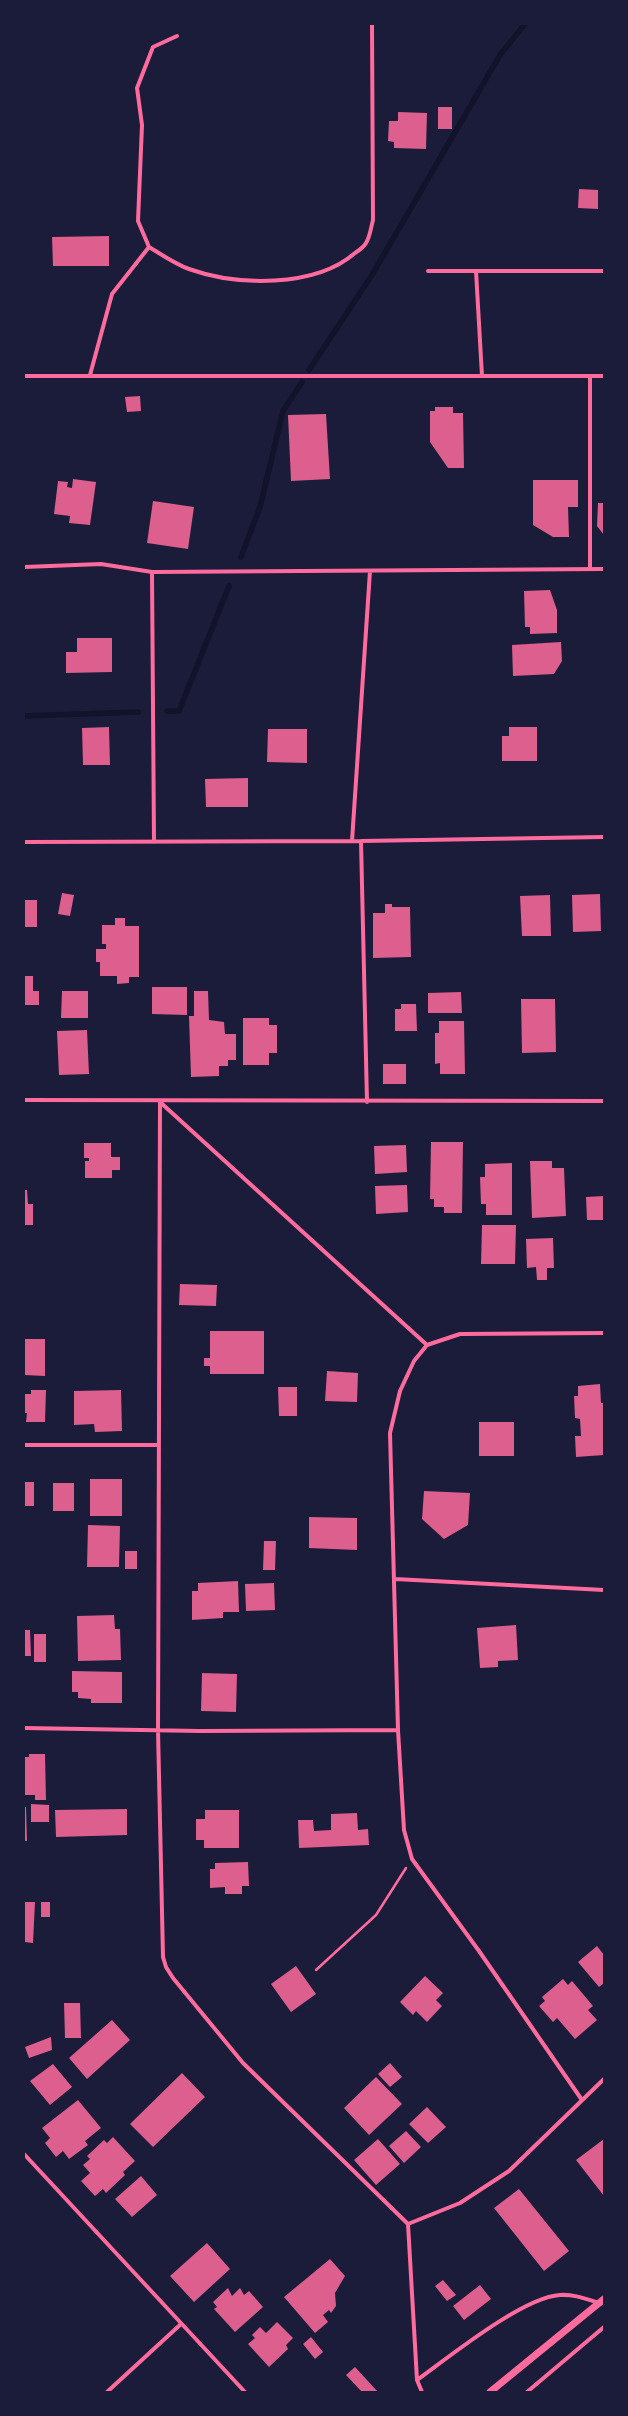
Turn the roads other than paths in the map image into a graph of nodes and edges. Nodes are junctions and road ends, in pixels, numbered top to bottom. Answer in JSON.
{"nodes":[{"id":1,"x":372,"y":24,"type":"edge"},
{"id":2,"x":177,"y":36,"type":"dead end"},
{"id":3,"x":149,"y":247,"type":"junction"},
{"id":4,"x":428,"y":271,"type":"dead end"},
{"id":5,"x":476,"y":271,"type":"junction"},
{"id":6,"x":604,"y":271,"type":"edge"},
{"id":7,"x":90,"y":375,"type":"junction"},
{"id":8,"x":24,"y":376,"type":"edge"},
{"id":9,"x":482,"y":376,"type":"junction"},
{"id":10,"x":590,"y":376,"type":"junction"},
{"id":11,"x":604,"y":376,"type":"edge"},
{"id":12,"x":24,"y":567,"type":"edge"},
{"id":13,"x":590,"y":569,"type":"junction"},
{"id":14,"x":604,"y":569,"type":"edge"},
{"id":15,"x":370,"y":571,"type":"junction"},
{"id":16,"x":152,"y":572,"type":"junction"},
{"id":17,"x":604,"y":837,"type":"edge"},
{"id":18,"x":352,"y":841,"type":"junction"},
{"id":19,"x":361,"y":841,"type":"junction"},
{"id":20,"x":24,"y":842,"type":"edge"},
{"id":21,"x":154,"y":842,"type":"junction"},
{"id":22,"x":24,"y":1100,"type":"edge"},
{"id":23,"x":160,"y":1101,"type":"junction"},
{"id":24,"x":604,"y":1101,"type":"edge"},
{"id":25,"x":367,"y":1102,"type":"junction"},
{"id":26,"x":604,"y":1333,"type":"edge"},
{"id":27,"x":426,"y":1345,"type":"junction"},
{"id":28,"x":24,"y":1445,"type":"edge"},
{"id":29,"x":159,"y":1445,"type":"junction"},
{"id":30,"x":395,"y":1579,"type":"junction"},
{"id":31,"x":604,"y":1590,"type":"edge"},
{"id":32,"x":24,"y":1728,"type":"edge"},
{"id":33,"x":158,"y":1730,"type":"junction"},
{"id":34,"x":398,"y":1730,"type":"junction"},
{"id":35,"x":604,"y":2079,"type":"edge"},
{"id":36,"x":582,"y":2100,"type":"junction"},
{"id":37,"x":24,"y":2154,"type":"edge"},
{"id":38,"x":408,"y":2224,"type":"junction"},
{"id":39,"x":601,"y":2301,"type":"edge"},
{"id":40,"x":182,"y":2324,"type":"junction"},
{"id":41,"x":604,"y":2327,"type":"edge"},
{"id":42,"x":417,"y":2380,"type":"junction"},
{"id":43,"x":107,"y":2392,"type":"edge"},
{"id":44,"x":245,"y":2392,"type":"edge"},
{"id":45,"x":422,"y":2392,"type":"edge"},
{"id":46,"x":490,"y":2392,"type":"edge"},
{"id":47,"x":527,"y":2392,"type":"edge"}],
"edges":[{"from":1,"to":3,"type":"street"},
{"from":2,"to":3,"type":"street"},
{"from":3,"to":7,"type":"street"},
{"from":4,"to":5,"type":"street"},
{"from":5,"to":6,"type":"street"},
{"from":5,"to":9,"type":"street"},
{"from":7,"to":8,"type":"street"},
{"from":7,"to":9,"type":"street"},
{"from":9,"to":10,"type":"street"},
{"from":10,"to":11,"type":"street"},
{"from":10,"to":13,"type":"street"},
{"from":12,"to":16,"type":"street"},
{"from":13,"to":14,"type":"street"},
{"from":13,"to":15,"type":"street"},
{"from":15,"to":16,"type":"street"},
{"from":15,"to":18,"type":"street"},
{"from":16,"to":21,"type":"street"},
{"from":17,"to":19,"type":"street"},
{"from":18,"to":19,"type":"street"},
{"from":18,"to":21,"type":"street"},
{"from":19,"to":25,"type":"street"},
{"from":20,"to":21,"type":"street"},
{"from":22,"to":23,"type":"street"},
{"from":23,"to":25,"type":"street"},
{"from":23,"to":27,"type":"street"},
{"from":23,"to":29,"type":"street"},
{"from":24,"to":25,"type":"street"},
{"from":26,"to":27,"type":"street"},
{"from":27,"to":30,"type":"street"},
{"from":28,"to":29,"type":"street"},
{"from":29,"to":33,"type":"street"},
{"from":30,"to":31,"type":"street"},
{"from":30,"to":34,"type":"street"},
{"from":32,"to":33,"type":"street"},
{"from":33,"to":34,"type":"street"},
{"from":33,"to":38,"type":"street"},
{"from":34,"to":36,"type":"street"},
{"from":35,"to":36,"type":"street"},
{"from":36,"to":38,"type":"street"},
{"from":37,"to":40,"type":"street"},
{"from":38,"to":42,"type":"street"},
{"from":39,"to":42,"type":"street"},
{"from":39,"to":46,"type":"street"},
{"from":40,"to":43,"type":"street"},
{"from":40,"to":44,"type":"street"},
{"from":41,"to":47,"type":"street"},
{"from":42,"to":45,"type":"street"}]}
